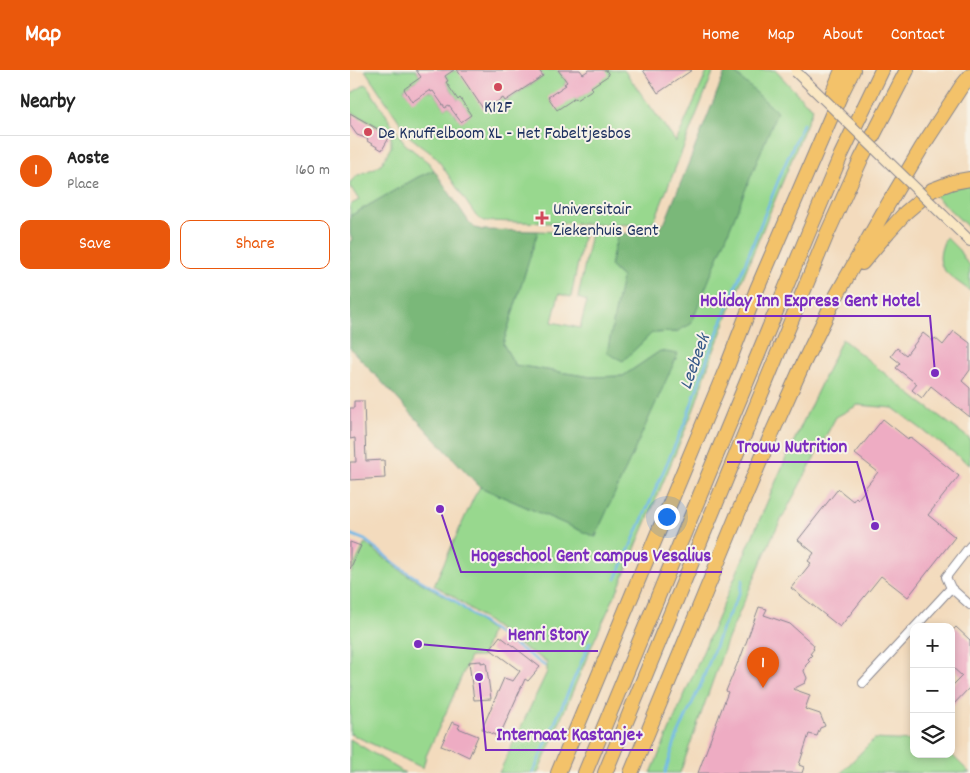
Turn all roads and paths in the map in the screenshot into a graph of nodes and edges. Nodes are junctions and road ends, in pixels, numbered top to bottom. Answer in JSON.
{"nodes":[{"id":1,"x":841,"y":70,"type":"edge"},
{"id":2,"x":853,"y":70,"type":"edge"},
{"id":3,"x":882,"y":70,"type":"edge"},
{"id":4,"x":907,"y":70,"type":"edge"},
{"id":5,"x":969,"y":70,"type":"edge"},
{"id":6,"x":795,"y":71,"type":"edge"},
{"id":7,"x":966,"y":81,"type":"edge"},
{"id":8,"x":970,"y":179,"type":"edge"},
{"id":9,"x":970,"y":241,"type":"edge"},
{"id":10,"x":757,"y":289,"type":"junction"},
{"id":11,"x":834,"y":300,"type":"junction"},
{"id":12,"x":970,"y":546,"type":"edge"},
{"id":13,"x":951,"y":588,"type":"junction"},
{"id":14,"x":970,"y":605,"type":"edge"},
{"id":15,"x":919,"y":623,"type":"edge"},
{"id":16,"x":910,"y":632,"type":"edge"},
{"id":17,"x":863,"y":683,"type":"dead end"},
{"id":18,"x":560,"y":770,"type":"edge"},
{"id":19,"x":585,"y":773,"type":"edge"},
{"id":20,"x":605,"y":773,"type":"edge"},
{"id":21,"x":631,"y":773,"type":"edge"}],
"edges":[{"from":1,"to":10,"type":"highway"},
{"from":2,"to":10,"type":"highway"},
{"from":3,"to":19,"type":"highway"},
{"from":4,"to":20,"type":"highway"},
{"from":5,"to":7,"type":"highway"},
{"from":6,"to":9,"type":"street","bridge":true},
{"from":7,"to":11,"type":"highway"},
{"from":8,"to":11,"type":"highway"},
{"from":10,"to":18,"type":"highway"},
{"from":11,"to":21,"type":"highway"},
{"from":12,"to":13,"type":"street"},
{"from":13,"to":14,"type":"street"},
{"from":13,"to":15,"type":"street"},
{"from":16,"to":17,"type":"street"}]}
